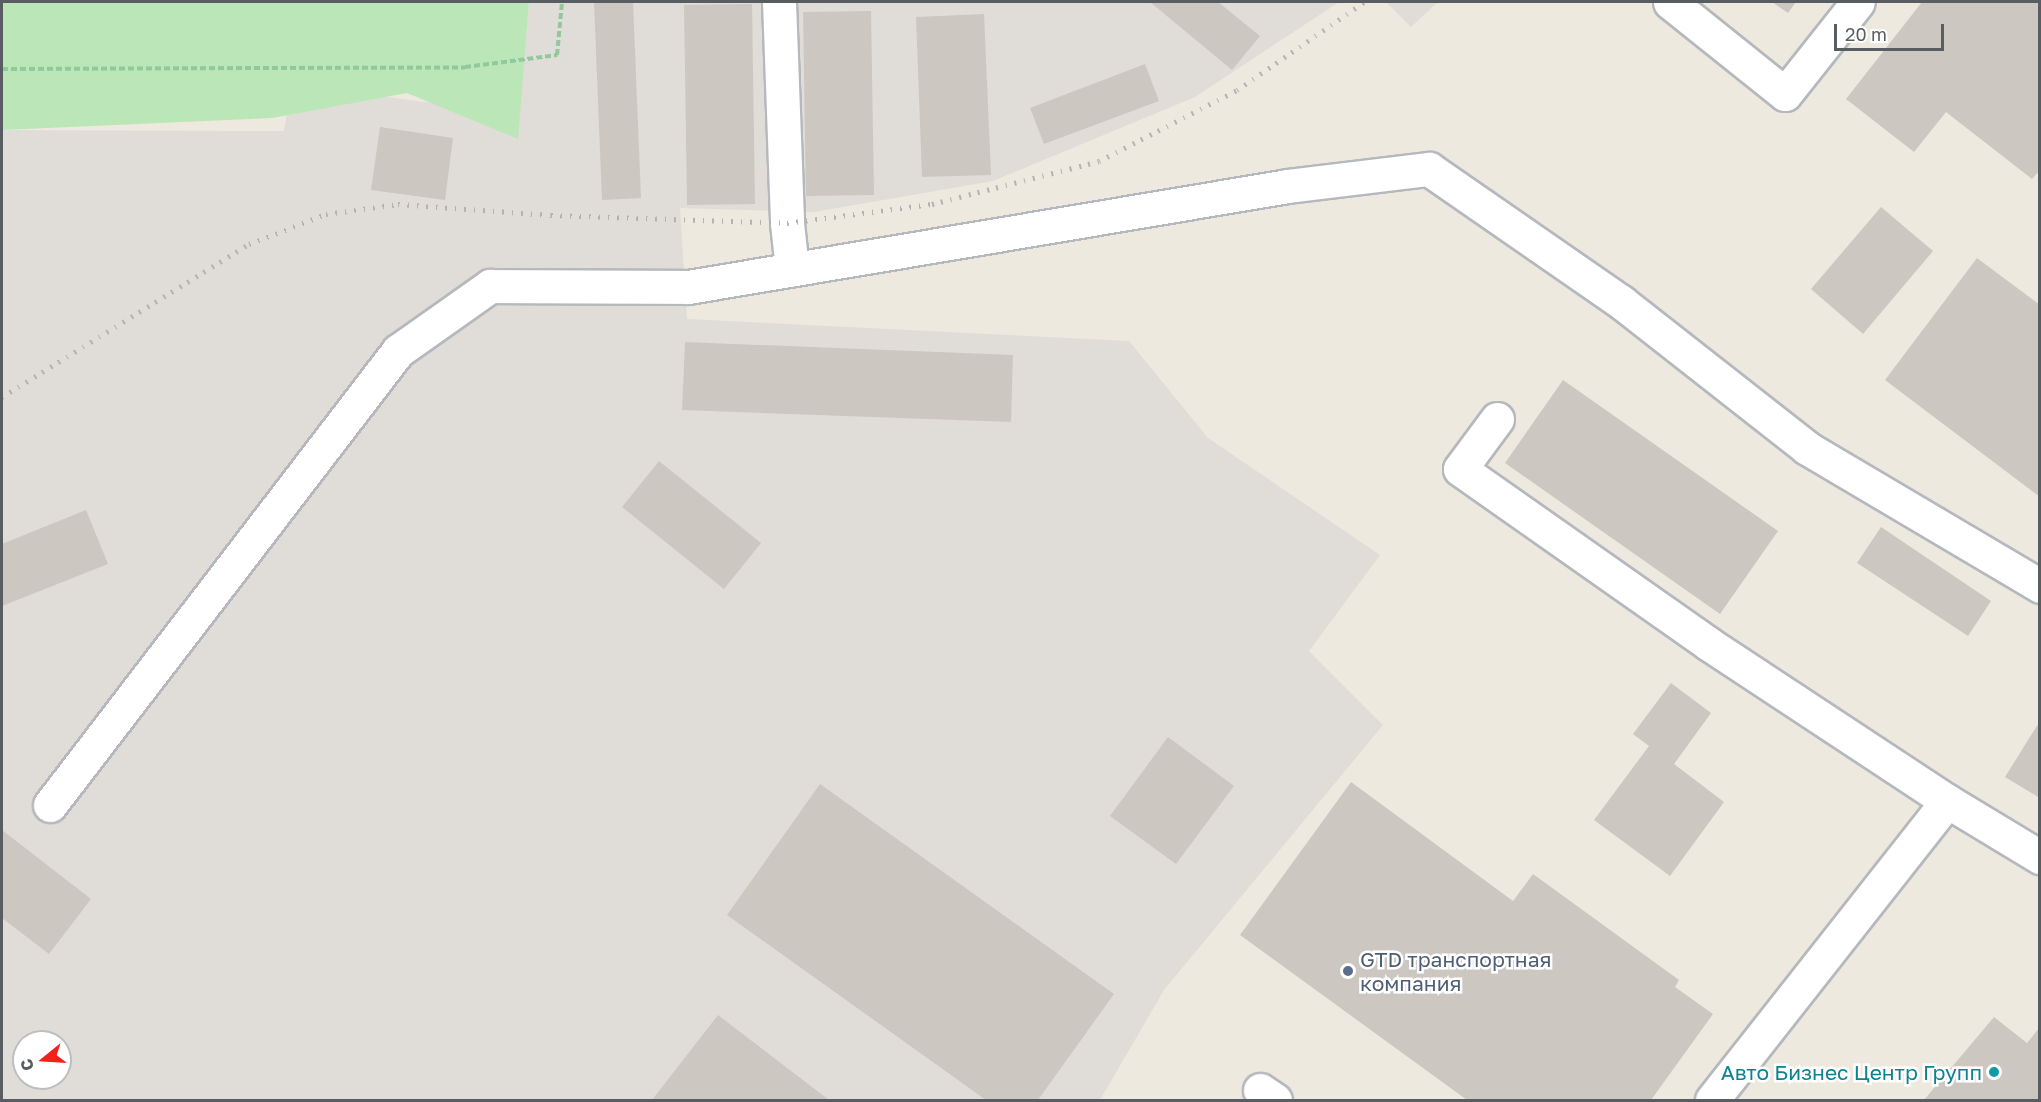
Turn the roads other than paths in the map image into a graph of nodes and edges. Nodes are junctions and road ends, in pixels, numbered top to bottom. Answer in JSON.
{"nodes":[{"id":1,"x":779,"y":2,"type":"edge"},
{"id":2,"x":1670,"y":2,"type":"edge"},
{"id":3,"x":1858,"y":2,"type":"edge"},
{"id":4,"x":792,"y":269,"type":"junction"},
{"id":5,"x":1497,"y":419,"type":"dead end"},
{"id":6,"x":2040,"y":586,"type":"edge"},
{"id":7,"x":1947,"y":801,"type":"junction"},
{"id":8,"x":50,"y":805,"type":"dead end"},
{"id":9,"x":2040,"y":857,"type":"edge"},
{"id":10,"x":1712,"y":1101,"type":"edge"}],
"edges":[{"from":1,"to":4,"type":"lane"},
{"from":2,"to":3,"type":"lane"},
{"from":4,"to":6,"type":"lane"},
{"from":4,"to":8,"type":"lane"},
{"from":5,"to":7,"type":"lane"},
{"from":7,"to":9,"type":"lane"},
{"from":7,"to":10,"type":"lane"}]}
